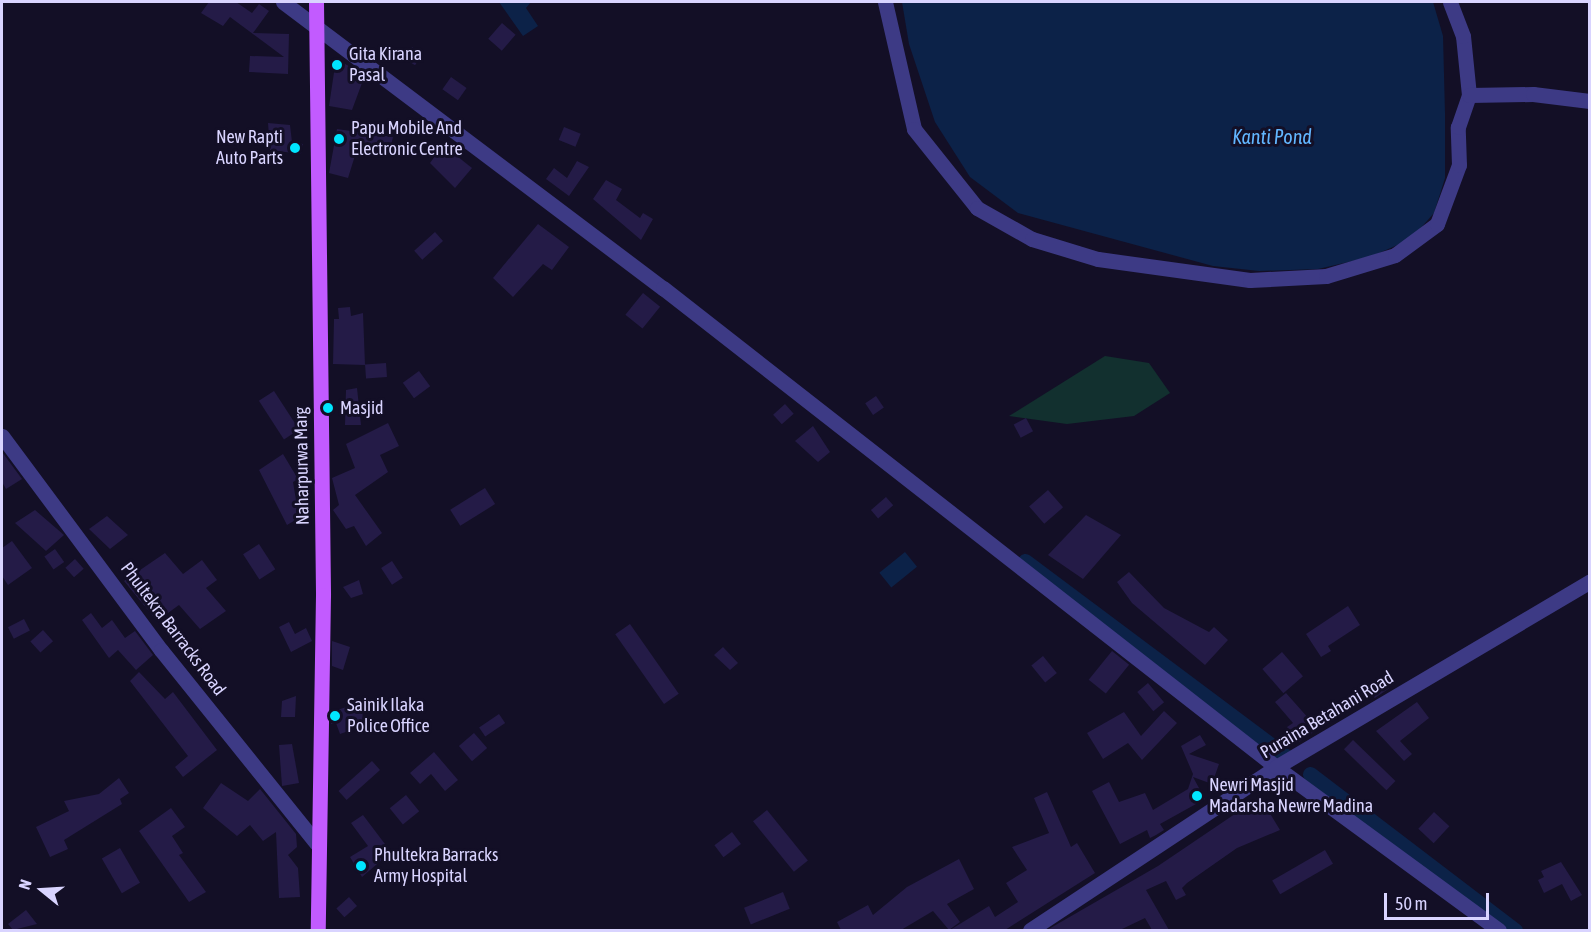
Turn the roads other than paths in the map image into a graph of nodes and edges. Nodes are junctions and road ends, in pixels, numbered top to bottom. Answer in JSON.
{"nodes":[{"id":1,"x":283,"y":2,"type":"edge"},
{"id":2,"x":316,"y":2,"type":"edge"},
{"id":3,"x":885,"y":2,"type":"edge"},
{"id":4,"x":1450,"y":2,"type":"edge"},
{"id":5,"x":316,"y":26,"type":"junction"},
{"id":6,"x":1469,"y":95,"type":"junction"},
{"id":7,"x":1590,"y":100,"type":"edge"},
{"id":8,"x":2,"y":436,"type":"edge"},
{"id":9,"x":1590,"y":581,"type":"edge"},
{"id":10,"x":1276,"y":767,"type":"junction"},
{"id":11,"x":316,"y":843,"type":"junction"},
{"id":12,"x":318,"y":930,"type":"edge"},
{"id":13,"x":1030,"y":930,"type":"edge"},
{"id":14,"x":1499,"y":930,"type":"edge"}],
"edges":[{"from":1,"to":5,"type":"street"},
{"from":2,"to":5,"type":"main road","name":"Naharpurwa Marg"},
{"from":3,"to":6,"type":"street"},
{"from":4,"to":6,"type":"street"},
{"from":5,"to":10,"type":"street"},
{"from":5,"to":11,"type":"main road","name":"Naharpurwa Marg"},
{"from":6,"to":7,"type":"street"},
{"from":8,"to":11,"type":"street","name":"Phultekra Barracks Road"},
{"from":9,"to":10,"type":"street","name":"Puraina Betahani Road"},
{"from":10,"to":13,"type":"street","name":"Puraina Betahani Road"},
{"from":10,"to":14,"type":"street"},
{"from":11,"to":12,"type":"main road","name":"Naharpurwa Marg"}]}
